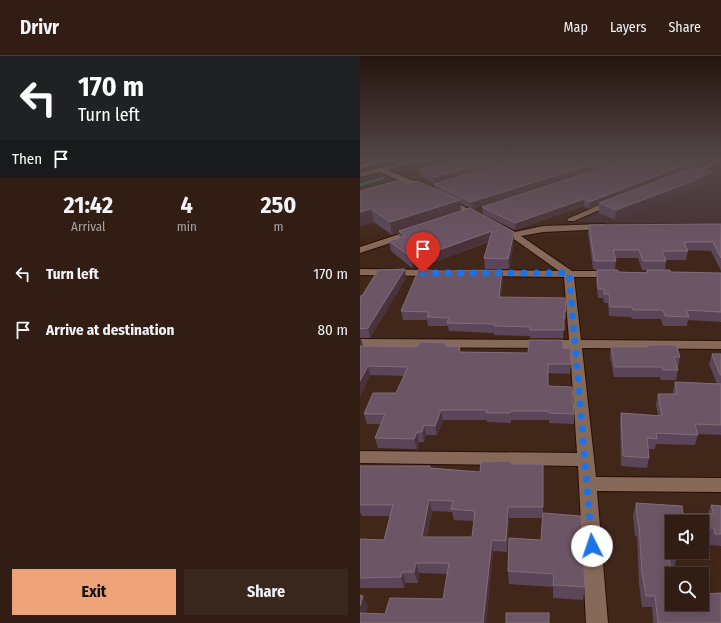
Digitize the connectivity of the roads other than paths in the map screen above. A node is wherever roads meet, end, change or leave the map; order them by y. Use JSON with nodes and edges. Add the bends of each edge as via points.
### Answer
{"nodes":[{"id":1,"x":418,"y":186,"type":"edge"},
{"id":2,"x":621,"y":200,"type":"edge"},
{"id":3,"x":476,"y":212,"type":"junction"},
{"id":4,"x":457,"y":218,"type":"edge"},
{"id":5,"x":571,"y":219,"type":"dead end"},
{"id":6,"x":616,"y":227,"type":"edge"},
{"id":7,"x":420,"y":230,"type":"edge"},
{"id":8,"x":514,"y":235,"type":"junction"},
{"id":9,"x":360,"y":250,"type":"edge"},
{"id":10,"x":360,"y":272,"type":"edge"},
{"id":11,"x":446,"y":273,"type":"edge"},
{"id":12,"x":478,"y":273,"type":"edge"},
{"id":13,"x":569,"y":273,"type":"junction"},
{"id":14,"x":622,"y":274,"type":"edge"},
{"id":15,"x":360,"y":343,"type":"edge"},
{"id":16,"x":575,"y":344,"type":"junction"},
{"id":17,"x":721,"y":345,"type":"edge"},
{"id":18,"x":360,"y":457,"type":"edge"},
{"id":19,"x":586,"y":460,"type":"junction"},
{"id":20,"x":588,"y":484,"type":"junction"},
{"id":21,"x":721,"y":485,"type":"edge"},
{"id":22,"x":597,"y":623,"type":"edge"}],
"edges":[{"from":1,"to":3,"type":"street"},
{"from":2,"to":5,"type":"street"},
{"from":3,"to":4,"type":"street"},
{"from":3,"to":8,"type":"street"},
{"from":6,"to":8,"type":"street","via":[[543,229]]},
{"from":7,"to":9,"type":"street"},
{"from":8,"to":13,"type":"street"},
{"from":10,"to":11,"type":"street"},
{"from":12,"to":13,"type":"street"},
{"from":13,"to":14,"type":"street"},
{"from":13,"to":16,"type":"street"},
{"from":15,"to":16,"type":"street"},
{"from":16,"to":17,"type":"street"},
{"from":16,"to":19,"type":"street"},
{"from":18,"to":19,"type":"street"},
{"from":19,"to":20,"type":"street"},
{"from":20,"to":21,"type":"street"},
{"from":20,"to":22,"type":"street"}]}
